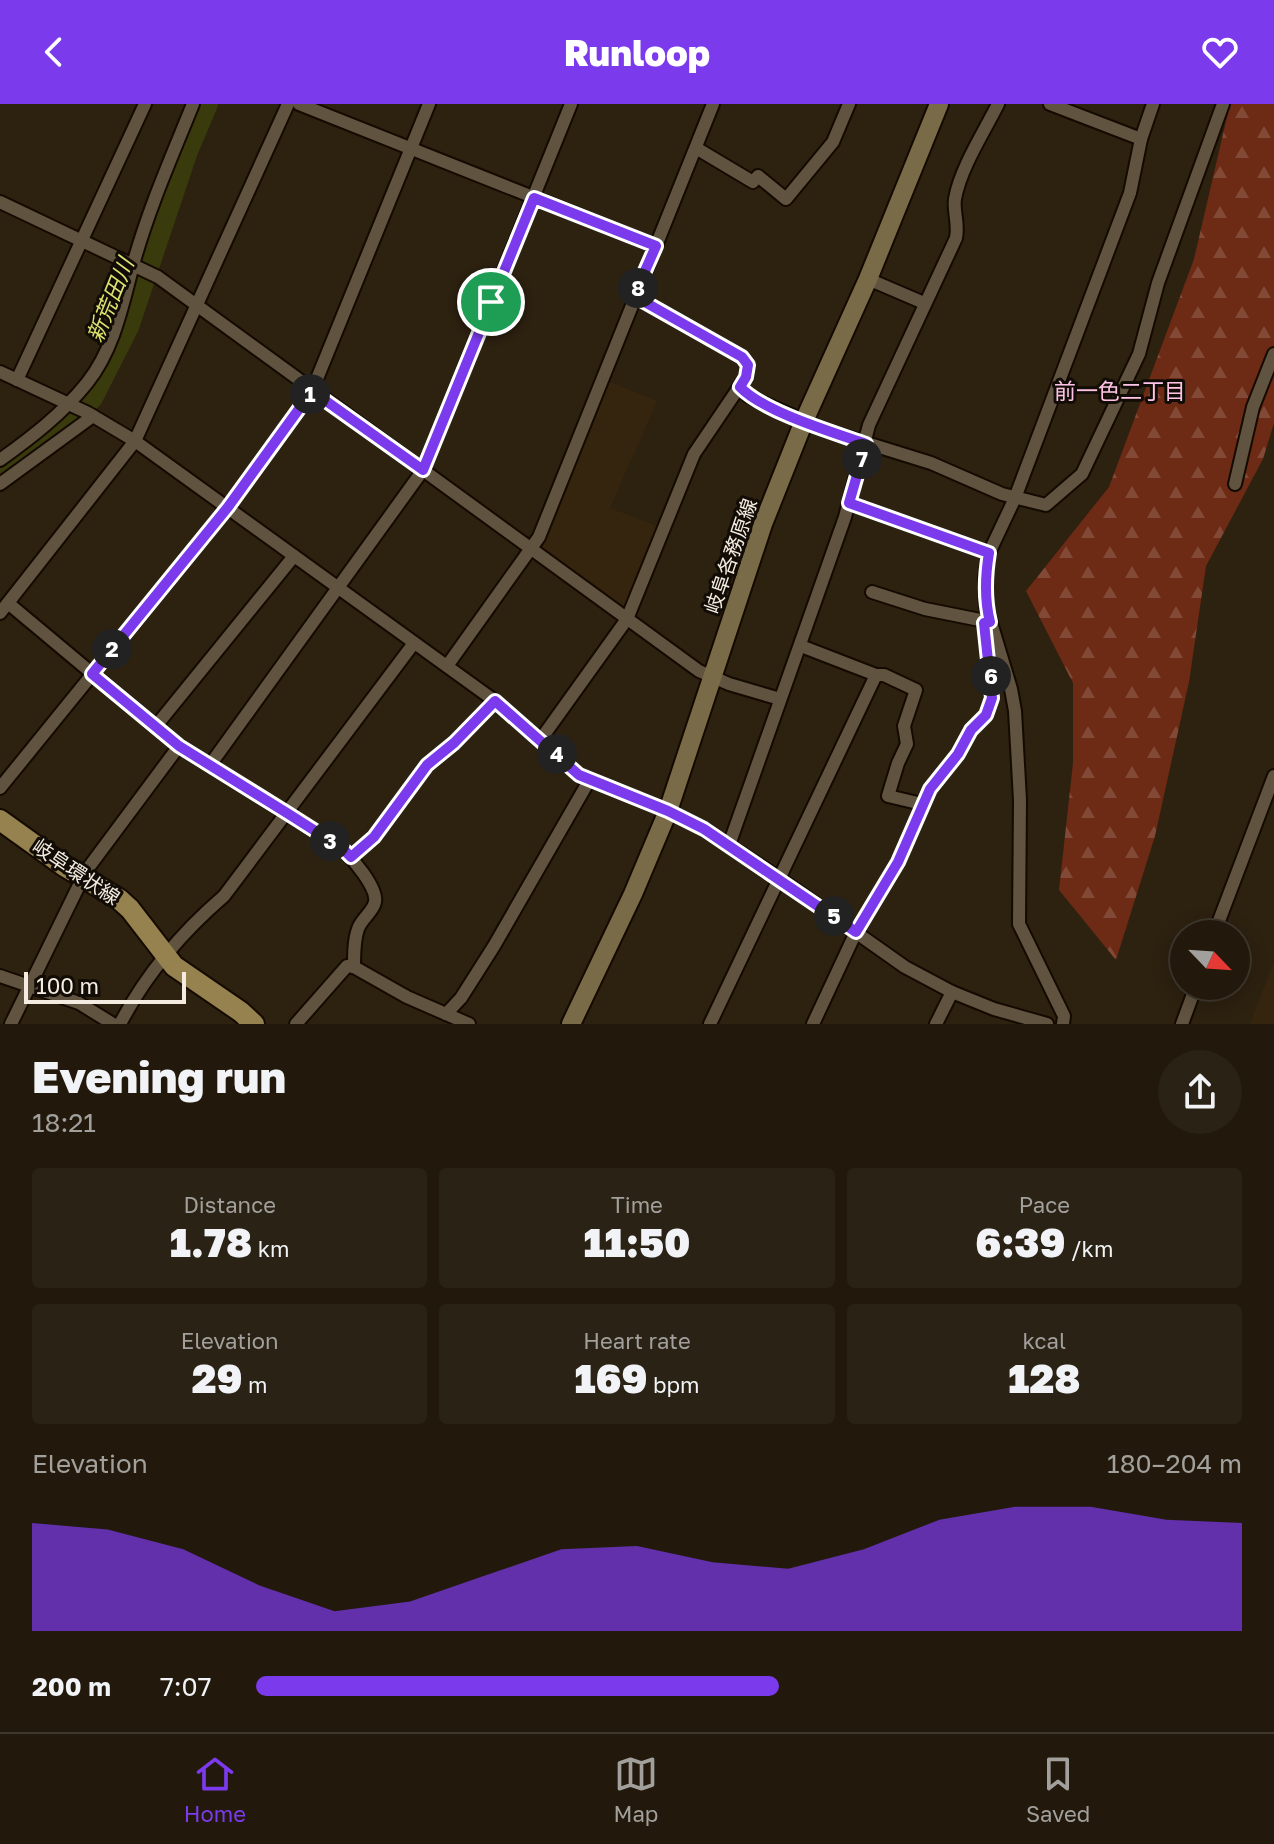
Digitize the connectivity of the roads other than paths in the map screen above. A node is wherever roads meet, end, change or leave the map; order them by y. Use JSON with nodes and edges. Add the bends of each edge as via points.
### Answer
{"nodes":[{"id":1,"x":145,"y":104,"type":"edge"},
{"id":2,"x":193,"y":104,"type":"edge"},
{"id":3,"x":288,"y":104,"type":"edge"},
{"id":4,"x":299,"y":104,"type":"edge"},
{"id":5,"x":429,"y":104,"type":"edge"},
{"id":6,"x":571,"y":104,"type":"edge"},
{"id":7,"x":713,"y":104,"type":"edge"},
{"id":8,"x":849,"y":104,"type":"edge"},
{"id":9,"x":939,"y":104,"type":"edge"},
{"id":10,"x":998,"y":104,"type":"edge"},
{"id":11,"x":1050,"y":104,"type":"edge"},
{"id":12,"x":1153,"y":104,"type":"edge"},
{"id":13,"x":1223,"y":104,"type":"edge"},
{"id":14,"x":1073,"y":108,"type":"edge"},
{"id":15,"x":1141,"y":139,"type":"junction"},
{"id":16,"x":411,"y":148,"type":"junction"},
{"id":17,"x":696,"y":148,"type":"junction"},
{"id":18,"x":534,"y":198,"type":"junction"},
{"id":19,"x":0,"y":202,"type":"edge"},
{"id":20,"x":82,"y":239,"type":"junction"},
{"id":21,"x":656,"y":246,"type":"junction"},
{"id":22,"x":135,"y":264,"type":"junction"},
{"id":23,"x":868,"y":279,"type":"junction"},
{"id":24,"x":634,"y":296,"type":"junction"},
{"id":25,"x":924,"y":303,"type":"junction"},
{"id":26,"x":197,"y":307,"type":"junction"},
{"id":27,"x":1274,"y":354,"type":"edge"},
{"id":28,"x":0,"y":372,"type":"edge"},
{"id":29,"x":17,"y":380,"type":"junction"},
{"id":30,"x":740,"y":387,"type":"junction"},
{"id":31,"x":312,"y":391,"type":"junction"},
{"id":32,"x":69,"y":404,"type":"junction"},
{"id":33,"x":91,"y":414,"type":"junction"},
{"id":34,"x":804,"y":421,"type":"junction"},
{"id":35,"x":135,"y":441,"type":"junction"},
{"id":36,"x":866,"y":444,"type":"junction"},
{"id":37,"x":0,"y":460,"type":"edge"},
{"id":38,"x":423,"y":470,"type":"junction"},
{"id":39,"x":0,"y":484,"type":"edge"},
{"id":40,"x":1235,"y":484,"type":"dead end"},
{"id":41,"x":1015,"y":498,"type":"junction"},
{"id":42,"x":849,"y":503,"type":"junction"},
{"id":43,"x":228,"y":507,"type":"junction"},
{"id":44,"x":531,"y":550,"type":"junction"},
{"id":45,"x":989,"y":553,"type":"junction"},
{"id":46,"x":294,"y":556,"type":"junction"},
{"id":47,"x":338,"y":589,"type":"junction"},
{"id":48,"x":872,"y":592,"type":"dead end"},
{"id":49,"x":4,"y":608,"type":"edge"},
{"id":50,"x":627,"y":619,"type":"junction"},
{"id":51,"x":987,"y":622,"type":"junction"},
{"id":52,"x":414,"y":643,"type":"junction"},
{"id":53,"x":801,"y":646,"type":"junction"},
{"id":54,"x":447,"y":666,"type":"junction"},
{"id":55,"x":92,"y":674,"type":"junction"},
{"id":56,"x":876,"y":675,"type":"junction"},
{"id":57,"x":713,"y":677,"type":"junction"},
{"id":58,"x":780,"y":699,"type":"junction"},
{"id":59,"x":495,"y":701,"type":"junction"},
{"id":60,"x":156,"y":726,"type":"junction"},
{"id":61,"x":541,"y":739,"type":"junction"},
{"id":62,"x":179,"y":746,"type":"junction"},
{"id":63,"x":210,"y":765,"type":"junction"},
{"id":64,"x":1274,"y":776,"type":"edge"},
{"id":65,"x":590,"y":779,"type":"junction"},
{"id":66,"x":0,"y":788,"type":"edge"},
{"id":67,"x":922,"y":804,"type":"junction"},
{"id":68,"x":668,"y":811,"type":"junction"},
{"id":69,"x":287,"y":813,"type":"junction"},
{"id":70,"x":0,"y":820,"type":"edge"},
{"id":71,"x":729,"y":845,"type":"junction"},
{"id":72,"x":351,"y":857,"type":"junction"},
{"id":73,"x":83,"y":878,"type":"junction"},
{"id":74,"x":779,"y":878,"type":"junction"},
{"id":75,"x":1219,"y":920,"type":"edge"},
{"id":76,"x":856,"y":932,"type":"junction"},
{"id":77,"x":164,"y":955,"type":"junction"},
{"id":78,"x":354,"y":967,"type":"junction"},
{"id":79,"x":0,"y":976,"type":"edge"},
{"id":80,"x":29,"y":986,"type":"junction"},
{"id":81,"x":952,"y":992,"type":"junction"},
{"id":82,"x":1191,"y":1000,"type":"edge"},
{"id":83,"x":446,"y":1014,"type":"junction"},
{"id":84,"x":11,"y":1024,"type":"edge"},
{"id":85,"x":113,"y":1024,"type":"edge"},
{"id":86,"x":120,"y":1024,"type":"edge"},
{"id":87,"x":254,"y":1024,"type":"edge"},
{"id":88,"x":296,"y":1024,"type":"edge"},
{"id":89,"x":469,"y":1024,"type":"edge"},
{"id":90,"x":571,"y":1024,"type":"edge"},
{"id":91,"x":710,"y":1024,"type":"edge"},
{"id":92,"x":813,"y":1024,"type":"edge"},
{"id":93,"x":936,"y":1024,"type":"edge"},
{"id":94,"x":1047,"y":1024,"type":"edge"},
{"id":95,"x":1063,"y":1024,"type":"edge"},
{"id":96,"x":1182,"y":1024,"type":"edge"}],
"edges":[{"from":1,"to":20,"type":"street"},
{"from":2,"to":22,"type":"street"},
{"from":3,"to":26,"type":"street"},
{"from":4,"to":16,"type":"street"},
{"from":5,"to":16,"type":"street"},
{"from":6,"to":18,"type":"street"},
{"from":7,"to":17,"type":"street"},
{"from":8,"to":17,"type":"street","via":[[833,142],[786,199],[758,176],[753,182]]},
{"from":9,"to":23,"type":"main road","name":"岐阜各務原線"},
{"from":10,"to":25,"type":"street","via":[[961,180],[954,202],[956,238]]},
{"from":11,"to":14,"type":"street"},
{"from":12,"to":15,"type":"street"},
{"from":13,"to":41,"type":"street","via":[[1158,283],[1139,354],[1082,474],[1046,505]]},
{"from":14,"to":15,"type":"street"},
{"from":15,"to":41,"type":"street","via":[[1130,193]]},
{"from":16,"to":18,"type":"street"},
{"from":16,"to":31,"type":"street"},
{"from":17,"to":21,"type":"street"},
{"from":18,"to":21,"type":"street"},
{"from":18,"to":38,"type":"street"},
{"from":19,"to":20,"type":"street"},
{"from":20,"to":22,"type":"street"},
{"from":20,"to":29,"type":"street"},
{"from":21,"to":24,"type":"street"},
{"from":22,"to":26,"type":"street"},
{"from":22,"to":32,"type":"street","via":[[104,356]]},
{"from":23,"to":25,"type":"street"},
{"from":23,"to":34,"type":"main road","name":"岐阜各務原線"},
{"from":24,"to":30,"type":"street","via":[[742,357],[748,365]]},
{"from":24,"to":44,"type":"street"},
{"from":25,"to":36,"type":"street","via":[[869,425]]},
{"from":26,"to":31,"type":"street"},
{"from":26,"to":35,"type":"street"},
{"from":27,"to":40,"type":"street","via":[[1253,407]]},
{"from":28,"to":29,"type":"street"},
{"from":29,"to":32,"type":"street"},
{"from":30,"to":34,"type":"street","via":[[748,396]]},
{"from":30,"to":50,"type":"street","via":[[694,454]]},
{"from":31,"to":38,"type":"street"},
{"from":31,"to":43,"type":"street"},
{"from":32,"to":33,"type":"street"},
{"from":32,"to":37,"type":"street","via":[[46,428]]},
{"from":33,"to":35,"type":"street"},
{"from":33,"to":39,"type":"street"},
{"from":34,"to":36,"type":"street"},
{"from":34,"to":57,"type":"main road","name":"岐阜各務原線","via":[[763,524]]},
{"from":35,"to":43,"type":"street"},
{"from":35,"to":49,"type":"street"},
{"from":36,"to":41,"type":"street","via":[[887,447]]},
{"from":36,"to":42,"type":"street"},
{"from":38,"to":44,"type":"street"},
{"from":38,"to":47,"type":"street"},
{"from":41,"to":45,"type":"street"},
{"from":42,"to":45,"type":"street"},
{"from":42,"to":53,"type":"street"},
{"from":43,"to":46,"type":"street"},
{"from":43,"to":55,"type":"street"},
{"from":44,"to":50,"type":"street"},
{"from":44,"to":54,"type":"street"},
{"from":45,"to":51,"type":"street"},
{"from":46,"to":47,"type":"street"},
{"from":46,"to":60,"type":"street"},
{"from":47,"to":52,"type":"street"},
{"from":47,"to":63,"type":"street"},
{"from":48,"to":51,"type":"street"},
{"from":49,"to":55,"type":"street"},
{"from":50,"to":57,"type":"street"},
{"from":50,"to":61,"type":"street"},
{"from":51,"to":67,"type":"street","via":[[992,698],[986,715]]},
{"from":51,"to":95,"type":"street","via":[[1015,711],[1021,813],[1019,924],[1064,1016]]},
{"from":52,"to":54,"type":"street"},
{"from":52,"to":69,"type":"street"},
{"from":53,"to":56,"type":"street"},
{"from":53,"to":58,"type":"street"},
{"from":54,"to":59,"type":"street"},
{"from":55,"to":60,"type":"street"},
{"from":55,"to":66,"type":"street"},
{"from":56,"to":67,"type":"street","via":[[916,690],[904,726],[907,744],[888,796]]},
{"from":56,"to":74,"type":"street"},
{"from":57,"to":58,"type":"street"},
{"from":57,"to":68,"type":"main road","name":"岐阜各務原線"},
{"from":58,"to":71,"type":"street"},
{"from":59,"to":61,"type":"street"},
{"from":59,"to":72,"type":"street","via":[[427,765],[374,837]]},
{"from":60,"to":62,"type":"street"},
{"from":61,"to":65,"type":"street"},
{"from":62,"to":63,"type":"street"},
{"from":62,"to":73,"type":"street"},
{"from":63,"to":69,"type":"street"},
{"from":64,"to":75,"type":"street"},
{"from":65,"to":68,"type":"street"},
{"from":65,"to":83,"type":"street","via":[[494,946]]},
{"from":67,"to":76,"type":"street","via":[[898,862]]},
{"from":68,"to":71,"type":"street"},
{"from":68,"to":90,"type":"main road","name":"岐阜各務原線"},
{"from":69,"to":72,"type":"street"},
{"from":69,"to":77,"type":"street","via":[[224,896]]},
{"from":70,"to":73,"type":"main road","name":"岐阜環状線"},
{"from":71,"to":74,"type":"street"},
{"from":72,"to":78,"type":"street","via":[[375,894],[375,904],[355,937]]},
{"from":73,"to":77,"type":"main road","name":"岐阜環状線","via":[[130,909]]},
{"from":73,"to":80,"type":"street"},
{"from":74,"to":76,"type":"street"},
{"from":74,"to":91,"type":"street"},
{"from":76,"to":81,"type":"street"},
{"from":76,"to":92,"type":"street"},
{"from":77,"to":86,"type":"street"},
{"from":77,"to":87,"type":"main road","name":"岐阜環状線"},
{"from":78,"to":83,"type":"street"},
{"from":78,"to":88,"type":"street","via":[[347,966]]},
{"from":79,"to":80,"type":"street"},
{"from":80,"to":84,"type":"street"},
{"from":80,"to":85,"type":"street","via":[[79,1003]]},
{"from":81,"to":93,"type":"street"},
{"from":81,"to":94,"type":"street"},
{"from":82,"to":96,"type":"street"},
{"from":83,"to":89,"type":"street"}]}
